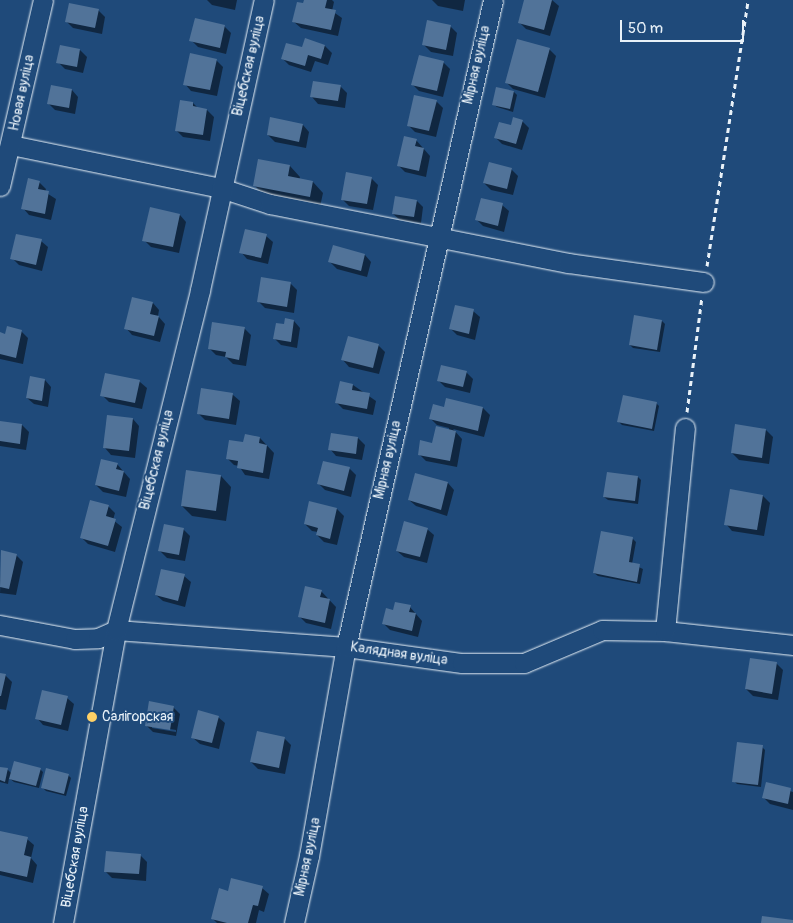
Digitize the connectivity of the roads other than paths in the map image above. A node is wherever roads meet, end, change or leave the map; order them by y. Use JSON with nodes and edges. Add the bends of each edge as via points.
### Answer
{"nodes":[{"id":1,"x":43,"y":0,"type":"edge"},
{"id":2,"x":264,"y":0,"type":"edge"},
{"id":3,"x":493,"y":0,"type":"edge"},
{"id":4,"x":11,"y":145,"type":"junction"},
{"id":5,"x":0,"y":186,"type":"edge"},
{"id":6,"x":221,"y":188,"type":"junction"},
{"id":7,"x":438,"y":236,"type":"junction"},
{"id":8,"x":704,"y":282,"type":"road end"},
{"id":9,"x":685,"y":428,"type":"road end"},
{"id":10,"x":0,"y":625,"type":"edge"},
{"id":11,"x":116,"y":630,"type":"junction"},
{"id":12,"x":665,"y":631,"type":"junction"},
{"id":13,"x":793,"y":645,"type":"edge"},
{"id":14,"x":346,"y":647,"type":"junction"},
{"id":15,"x":63,"y":923,"type":"edge"},
{"id":16,"x":294,"y":923,"type":"edge"}],
"edges":[{"from":1,"to":4,"type":"street","name":"Новая вуліца"},
{"from":2,"to":6,"type":"street","name":"Віцебская вуліца"},
{"from":3,"to":7,"type":"street","name":"Мірная вуліца"},
{"from":4,"to":5,"type":"street","name":"Новая вуліца"},
{"from":4,"to":6,"type":"street"},
{"from":6,"to":7,"type":"street","via":[[270,204]]},
{"from":6,"to":11,"type":"street","name":"Віцебская вуліца","via":[[200,290]]},
{"from":7,"to":8,"type":"street","via":[[568,263]]},
{"from":7,"to":14,"type":"street","name":"Мірная вуліца"},
{"from":9,"to":12,"type":"street"},
{"from":10,"to":11,"type":"street","name":"Калядная вуліца","via":[[75,639],[98,638]]},
{"from":11,"to":14,"type":"street","name":"Калядная вуліца"},
{"from":11,"to":15,"type":"street","name":"Віцебская вуліца"},
{"from":12,"to":13,"type":"street","name":"Калядная вуліца"},
{"from":12,"to":14,"type":"street","name":"Калядная вуліца","via":[[602,630],[524,663],[462,662]]},
{"from":14,"to":16,"type":"street","name":"Мірная вуліца"}]}
